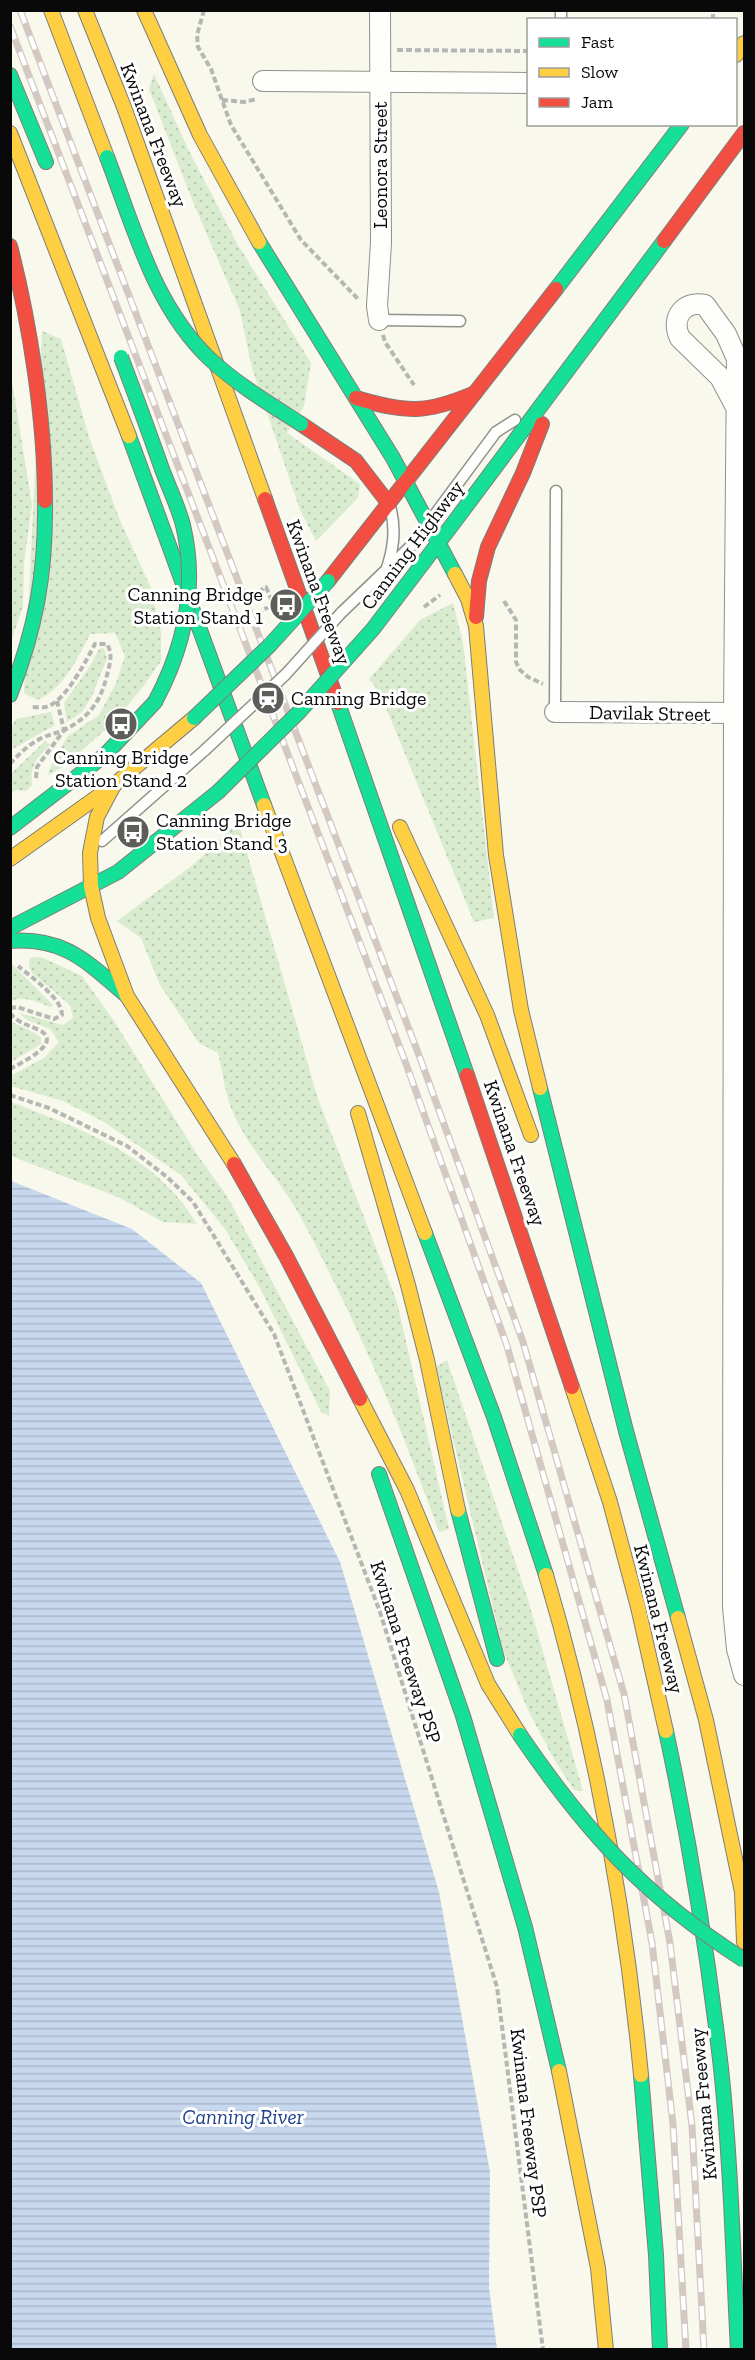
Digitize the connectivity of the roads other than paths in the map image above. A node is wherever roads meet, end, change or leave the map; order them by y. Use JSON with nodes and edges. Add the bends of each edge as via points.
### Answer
{"nodes":[{"id":1,"x":51,"y":10,"type":"edge"},
{"id":2,"x":85,"y":10,"type":"edge"},
{"id":3,"x":144,"y":10,"type":"edge"},
{"id":4,"x":380,"y":10,"type":"edge"},
{"id":5,"x":10,"y":75,"type":"edge"},
{"id":6,"x":263,"y":81,"type":"dead end"},
{"id":7,"x":380,"y":82,"type":"junction"},
{"id":8,"x":527,"y":83,"type":"edge"},
{"id":9,"x":680,"y":126,"type":"edge"},
{"id":10,"x":10,"y":133,"type":"edge"},
{"id":11,"x":744,"y":133,"type":"edge"},
{"id":12,"x":53,"y":180,"type":"dead end"},
{"id":13,"x":10,"y":246,"type":"edge"},
{"id":14,"x":379,"y":320,"type":"joint"},
{"id":15,"x":460,"y":321,"type":"dead end"},
{"id":16,"x":726,"y":334,"type":"junction"},
{"id":17,"x":690,"y":348,"type":"junction"},
{"id":18,"x":119,"y":351,"type":"dead end"},
{"id":19,"x":558,"y":383,"type":"junction"},
{"id":20,"x":476,"y":393,"type":"junction"},
{"id":21,"x":356,"y":398,"type":"junction"},
{"id":22,"x":543,"y":403,"type":"junction"},
{"id":23,"x":736,"y":407,"type":"junction"},
{"id":24,"x":407,"y":482,"type":"junction"},
{"id":25,"x":555,"y":491,"type":"dead end"},
{"id":26,"x":389,"y":504,"type":"junction"},
{"id":27,"x":429,"y":524,"type":"junction"},
{"id":28,"x":439,"y":543,"type":"junction"},
{"id":29,"x":384,"y":574,"type":"junction"},
{"id":30,"x":476,"y":626,"type":"junction"},
{"id":31,"x":325,"y":664,"type":"junction"},
{"id":32,"x":10,"y":695,"type":"edge"},
{"id":33,"x":555,"y":711,"type":"joint"},
{"id":34,"x":739,"y":713,"type":"edge"},
{"id":35,"x":114,"y":785,"type":"junction"},
{"id":36,"x":384,"y":792,"type":"dead end"},
{"id":37,"x":394,"y":813,"type":"dead end"},
{"id":38,"x":10,"y":828,"type":"edge"},
{"id":39,"x":279,"y":848,"type":"junction"},
{"id":40,"x":90,"y":853,"type":"junction"},
{"id":41,"x":10,"y":859,"type":"edge"},
{"id":42,"x":77,"y":871,"type":"dead end"},
{"id":43,"x":91,"y":886,"type":"junction"},
{"id":44,"x":63,"y":890,"type":"dead end"},
{"id":45,"x":49,"y":909,"type":"junction"},
{"id":46,"x":10,"y":928,"type":"edge"},
{"id":47,"x":10,"y":941,"type":"edge"},
{"id":48,"x":127,"y":996,"type":"junction"},
{"id":49,"x":330,"y":1020,"type":"dead end"},
{"id":50,"x":354,"y":1101,"type":"dead end"},
{"id":51,"x":536,"y":1151,"type":"dead end"},
{"id":52,"x":561,"y":1229,"type":"dead end"},
{"id":53,"x":738,"y":1343,"type":"edge"},
{"id":54,"x":347,"y":1373,"type":"junction"},
{"id":55,"x":626,"y":1431,"type":"junction"},
{"id":56,"x":744,"y":1675,"type":"edge"},
{"id":57,"x":706,"y":1720,"type":"junction"},
{"id":58,"x":520,"y":1735,"type":"junction"},
{"id":59,"x":728,"y":1759,"type":"dead end"},
{"id":60,"x":744,"y":1942,"type":"edge"},
{"id":61,"x":744,"y":1960,"type":"edge"},
{"id":62,"x":744,"y":2263,"type":"edge"},
{"id":63,"x":606,"y":2349,"type":"edge"},
{"id":64,"x":660,"y":2349,"type":"edge"},
{"id":65,"x":738,"y":2349,"type":"edge"}],
"edges":[{"from":1,"to":26,"type":"highway","bridge":true,"via":[[153,277],[172,313],[209,358],[232,378],[356,461]]},
{"from":2,"to":31,"type":"highway","name":"Kwinana Freeway","via":[[128,117]]},
{"from":3,"to":21,"type":"highway","via":[[200,135],[279,276]]},
{"from":4,"to":7,"type":"street","name":"Leonora Street"},
{"from":5,"to":12,"type":"highway"},
{"from":6,"to":7,"type":"street"},
{"from":7,"to":8,"type":"street"},
{"from":7,"to":14,"type":"street","name":"Leonora Street"},
{"from":9,"to":20,"type":"highway"},
{"from":10,"to":39,"type":"highway","via":[[151,492]]},
{"from":11,"to":19,"type":"highway","name":"Canning Highway"},
{"from":13,"to":32,"type":"highway","via":[[36,393],[47,532],[40,599]]},
{"from":14,"to":15,"type":"lane"},
{"from":16,"to":17,"type":"street","via":[[725,343],[718,350],[702,352]]},
{"from":16,"to":17,"type":"street","via":[[705,305],[697,303],[684,309],[675,321],[680,338]]},
{"from":16,"to":23,"type":"street","via":[[737,359]]},
{"from":17,"to":23,"type":"street","via":[[720,377]]},
{"from":18,"to":38,"type":"highway","bridge":true,"via":[[183,525],[190,569],[189,615],[172,670],[155,702],[76,780]]},
{"from":19,"to":22,"type":"highway","name":"Canning Highway"},
{"from":19,"to":30,"type":"highway","via":[[488,547],[479,581]]},
{"from":20,"to":21,"type":"highway","via":[[446,407],[422,411],[391,409]]},
{"from":20,"to":24,"type":"highway"},
{"from":21,"to":24,"type":"highway"},
{"from":22,"to":27,"type":"lane","via":[[496,432]]},
{"from":22,"to":28,"type":"highway","name":"Canning Highway"},
{"from":23,"to":34,"type":"street"},
{"from":24,"to":26,"type":"highway"},
{"from":24,"to":27,"type":"highway"},
{"from":25,"to":33,"type":"lane"},
{"from":26,"to":29,"type":"lane","via":[[394,523],[393,547]]},
{"from":26,"to":35,"type":"highway","bridge":true,"via":[[328,581],[270,645],[194,718]]},
{"from":27,"to":28,"type":"highway"},
{"from":27,"to":29,"type":"lane"},
{"from":28,"to":30,"type":"highway","via":[[468,599]]},
{"from":28,"to":43,"type":"highway","name":"Canning Highway","bridge":true,"via":[[356,648],[300,711],[218,792],[118,872]]},
{"from":29,"to":40,"type":"lane","bridge":true,"via":[[341,613],[286,674]]},
{"from":30,"to":55,"type":"highway","via":[[496,855],[518,991]]},
{"from":31,"to":36,"type":"highway"},
{"from":31,"to":65,"type":"highway","name":"Kwinana Freeway","via":[[548,1310],[610,1502],[638,1607],[684,1815],[709,1972],[729,2166]]},
{"from":33,"to":34,"type":"street","name":"Davilak Street"},
{"from":34,"to":53,"type":"street"},
{"from":35,"to":40,"type":"highway","via":[[97,817]]},
{"from":35,"to":41,"type":"highway"},
{"from":37,"to":51,"type":"highway","via":[[487,1015]]},
{"from":39,"to":49,"type":"highway"},
{"from":39,"to":64,"type":"highway","via":[[494,1417],[552,1595],[599,1795],[627,1966],[650,2166]]},
{"from":40,"to":42,"type":"lane"},
{"from":40,"to":43,"type":"highway"},
{"from":43,"to":45,"type":"highway","name":"Canning Highway"},
{"from":43,"to":48,"type":"highway","via":[[98,918]]},
{"from":44,"to":45,"type":"lane"},
{"from":45,"to":46,"type":"highway","name":"Canning Highway"},
{"from":47,"to":48,"type":"highway","via":[[54,944]]},
{"from":48,"to":54,"type":"highway","via":[[238,1171]]},
{"from":50,"to":58,"type":"highway","via":[[408,1285],[455,1500]]},
{"from":52,"to":55,"type":"highway"},
{"from":53,"to":56,"type":"street","via":[[733,1607]]},
{"from":54,"to":58,"type":"highway","via":[[407,1490],[488,1684]]},
{"from":54,"to":63,"type":"highway","via":[[463,1716],[525,1928],[567,2103],[598,2268]]},
{"from":55,"to":57,"type":"highway"},
{"from":57,"to":59,"type":"highway"},
{"from":57,"to":60,"type":"highway","via":[[742,1892]]},
{"from":58,"to":61,"type":"highway","bridge":true,"via":[[566,1802],[614,1859],[668,1907]]},
{"from":62,"to":65,"type":"highway"}]}
